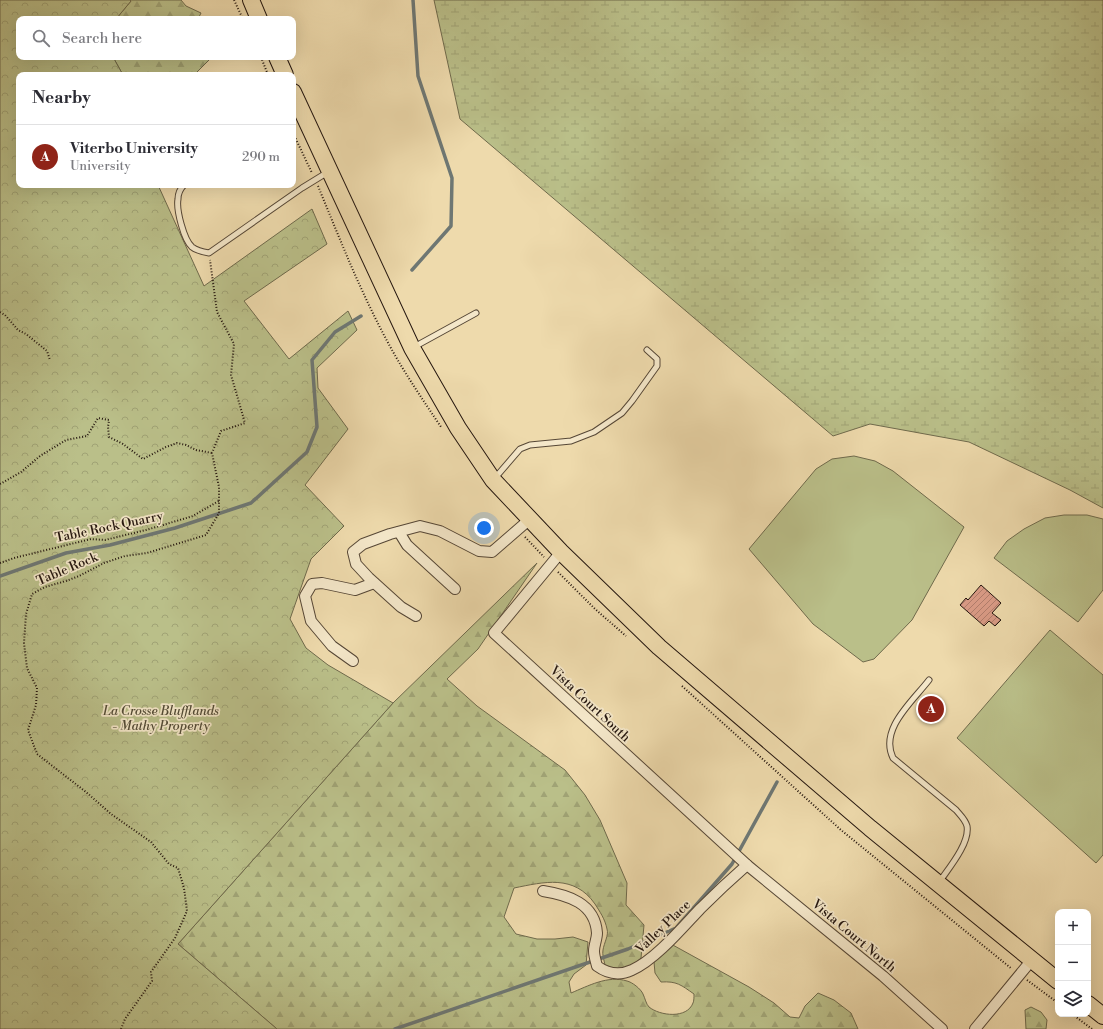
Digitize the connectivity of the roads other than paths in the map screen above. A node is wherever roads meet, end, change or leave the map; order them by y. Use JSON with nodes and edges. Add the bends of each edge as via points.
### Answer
{"nodes":[{"id":1,"x":251,"y":0,"type":"edge"},
{"id":2,"x":258,"y":16,"type":"edge"},
{"id":3,"x":278,"y":60,"type":"edge"},
{"id":4,"x":284,"y":72,"type":"edge"},
{"id":5,"x":296,"y":101,"type":"edge"},
{"id":6,"x":329,"y":171,"type":"junction"},
{"id":7,"x":181,"y":188,"type":"edge"},
{"id":8,"x":476,"y":313,"type":"dead end"},
{"id":9,"x":412,"y":348,"type":"junction"},
{"id":10,"x":647,"y":350,"type":"dead end"},
{"id":11,"x":493,"y":480,"type":"junction"},
{"id":12,"x":530,"y":519,"type":"junction"},
{"id":13,"x":399,"y":532,"type":"junction"},
{"id":14,"x":561,"y":552,"type":"junction"},
{"id":15,"x":374,"y":583,"type":"junction"},
{"id":16,"x":456,"y":589,"type":"dead end"},
{"id":17,"x":416,"y":616,"type":"dead end"},
{"id":18,"x":353,"y":661,"type":"dead end"},
{"id":19,"x":930,"y":680,"type":"dead end"},
{"id":20,"x":747,"y":865,"type":"junction"},
{"id":21,"x":938,"y":884,"type":"junction"},
{"id":22,"x":543,"y":891,"type":"dead end"},
{"id":23,"x":1032,"y":960,"type":"junction"},
{"id":24,"x":1055,"y":979,"type":"edge"},
{"id":25,"x":1091,"y":1006,"type":"edge"},
{"id":26,"x":1103,"y":1016,"type":"edge"},
{"id":27,"x":942,"y":1029,"type":"edge"},
{"id":28,"x":975,"y":1029,"type":"edge"}],
"edges":[{"from":1,"to":2,"type":"main road"},
{"from":3,"to":4,"type":"main road"},
{"from":5,"to":6,"type":"main road"},
{"from":6,"to":7,"type":"lane","via":[[209,253],[199,252],[190,246],[179,216],[178,200]]},
{"from":6,"to":9,"type":"main road"},
{"from":8,"to":9,"type":"lane"},
{"from":9,"to":11,"type":"main road","via":[[458,428]]},
{"from":10,"to":11,"type":"lane","via":[[658,360],[657,366],[622,413],[594,432],[571,441],[530,445],[520,449]]},
{"from":11,"to":12,"type":"main road"},
{"from":12,"to":13,"type":"street","via":[[492,552],[479,551],[440,531],[420,526]]},
{"from":12,"to":14,"type":"main road"},
{"from":13,"to":15,"type":"street","via":[[363,544],[353,552],[356,564]]},
{"from":13,"to":16,"type":"street","via":[[407,545]]},
{"from":14,"to":20,"type":"street","name":"Vista Court South","via":[[494,633]]},
{"from":14,"to":21,"type":"main road","via":[[659,647]]},
{"from":15,"to":17,"type":"street","via":[[401,608]]},
{"from":15,"to":18,"type":"street","via":[[355,590],[322,583],[312,584],[305,596],[311,621],[332,646]]},
{"from":19,"to":21,"type":"lane","via":[[897,720],[890,743],[894,758],[956,810],[967,825],[961,849]]},
{"from":20,"to":22,"type":"street","name":"Valley Place","via":[[643,964],[622,973],[612,974],[597,966],[594,951],[597,934],[588,910],[575,900]]},
{"from":20,"to":27,"type":"street","name":"Vista Court North","via":[[883,976]]},
{"from":21,"to":23,"type":"main road"},
{"from":23,"to":24,"type":"main road"},
{"from":23,"to":28,"type":"street"},
{"from":25,"to":26,"type":"main road"}]}
